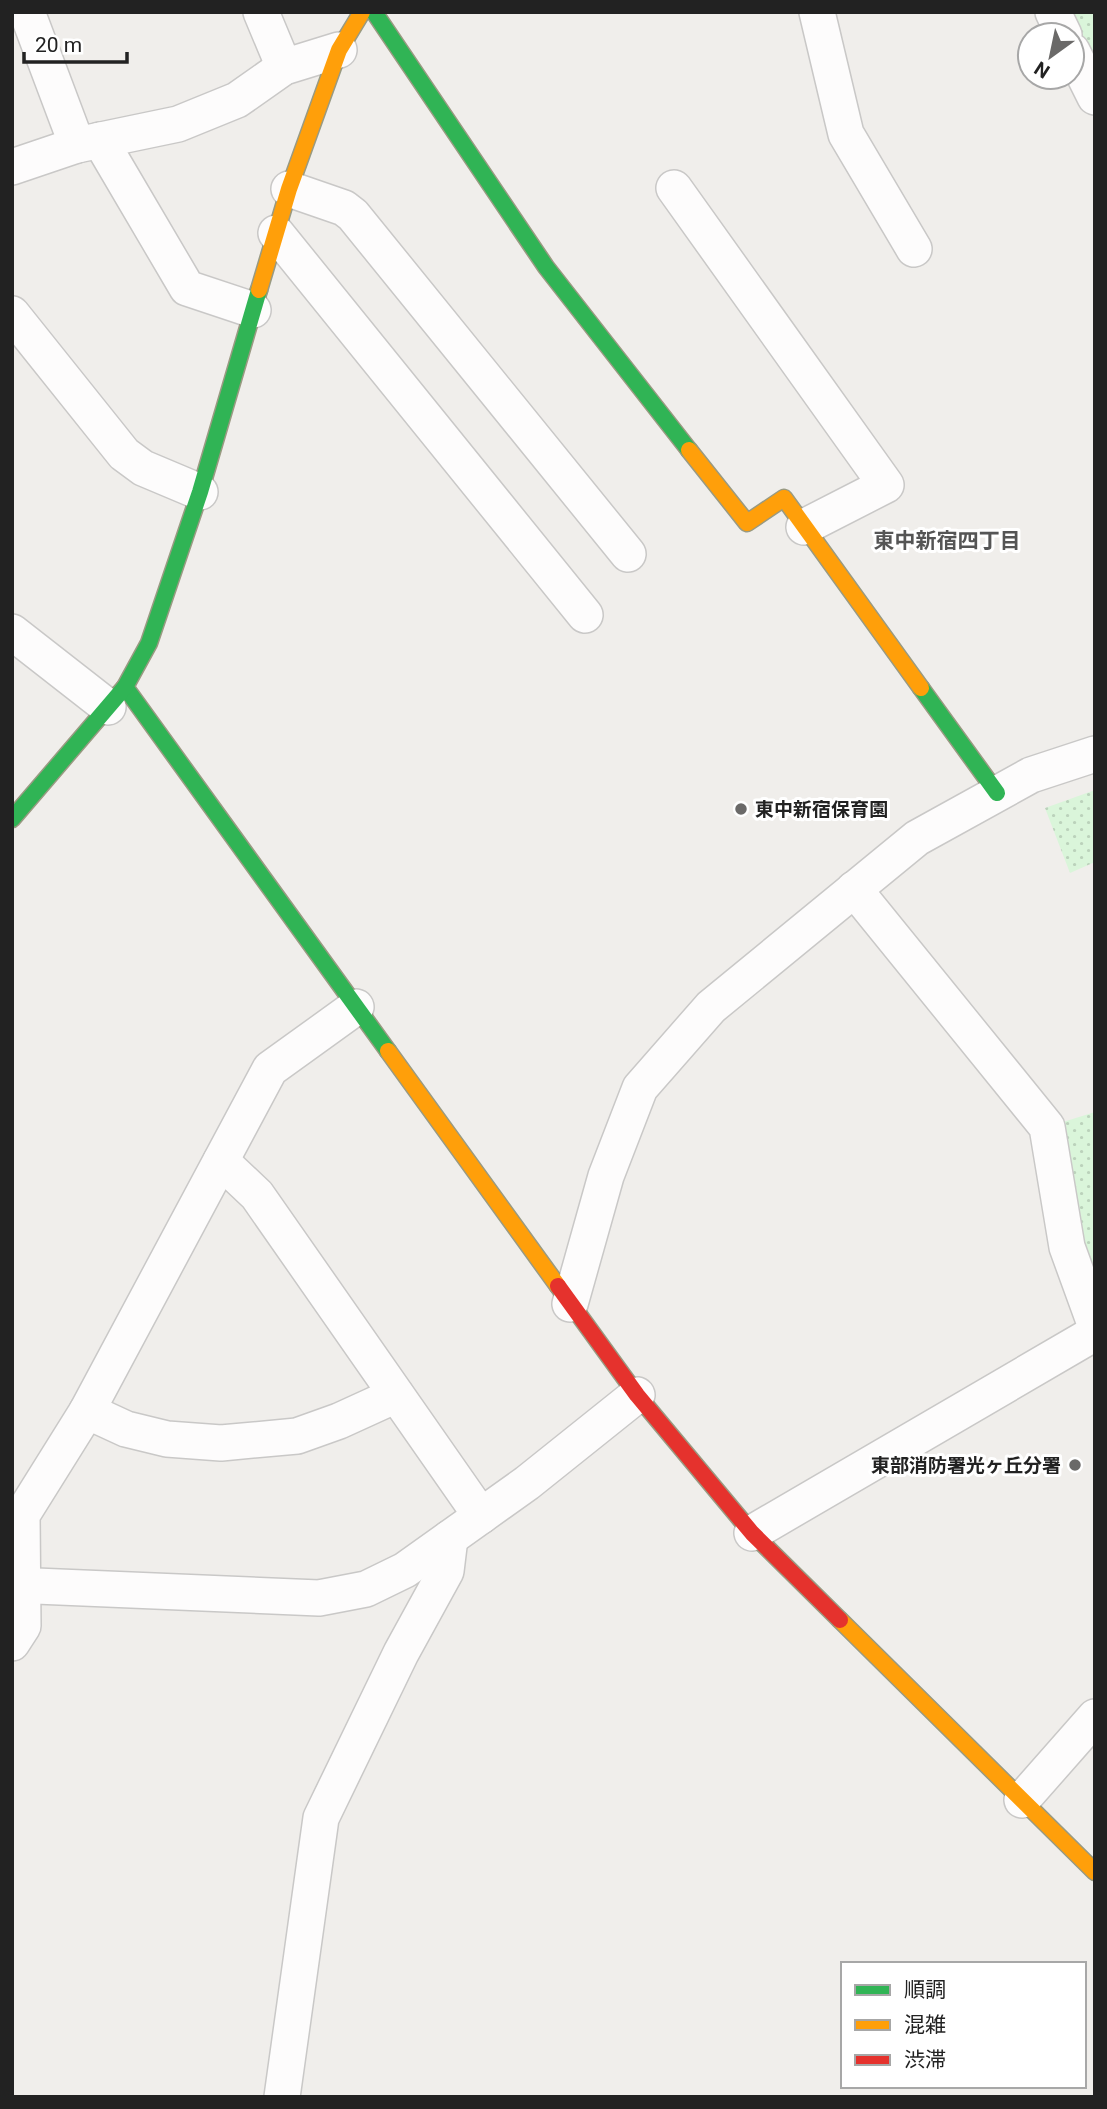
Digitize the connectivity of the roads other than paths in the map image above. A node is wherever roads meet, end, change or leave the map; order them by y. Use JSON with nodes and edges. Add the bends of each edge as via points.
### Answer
{"nodes":[{"id":1,"x":27,"y":12,"type":"edge"},
{"id":2,"x":261,"y":12,"type":"edge"},
{"id":3,"x":362,"y":12,"type":"edge"},
{"id":4,"x":374,"y":12,"type":"edge"},
{"id":5,"x":817,"y":12,"type":"edge"},
{"id":6,"x":339,"y":50,"type":"junction"},
{"id":7,"x":284,"y":66,"type":"junction"},
{"id":8,"x":1086,"y":79,"type":"edge"},
{"id":9,"x":1095,"y":97,"type":"edge"},
{"id":10,"x":89,"y":143,"type":"junction"},
{"id":11,"x":12,"y":167,"type":"edge"},
{"id":12,"x":674,"y":188,"type":"dead end"},
{"id":13,"x":289,"y":189,"type":"junction"},
{"id":14,"x":276,"y":233,"type":"junction"},
{"id":15,"x":914,"y":248,"type":"dead end"},
{"id":16,"x":253,"y":310,"type":"junction"},
{"id":17,"x":12,"y":314,"type":"edge"},
{"id":18,"x":200,"y":492,"type":"junction"},
{"id":19,"x":804,"y":527,"type":"junction"},
{"id":20,"x":628,"y":554,"type":"dead end"},
{"id":21,"x":585,"y":615,"type":"dead end"},
{"id":22,"x":12,"y":632,"type":"edge"},
{"id":23,"x":116,"y":697,"type":"junction"},
{"id":24,"x":1095,"y":754,"type":"edge"},
{"id":25,"x":997,"y":793,"type":"junction"},
{"id":26,"x":12,"y":820,"type":"edge"},
{"id":27,"x":854,"y":890,"type":"junction"},
{"id":28,"x":355,"y":1007,"type":"junction"},
{"id":29,"x":221,"y":1161,"type":"junction"},
{"id":30,"x":570,"y":1304,"type":"junction"},
{"id":31,"x":1095,"y":1324,"type":"edge"},
{"id":32,"x":1095,"y":1333,"type":"edge"},
{"id":33,"x":396,"y":1395,"type":"junction"},
{"id":34,"x":637,"y":1395,"type":"junction"},
{"id":35,"x":87,"y":1411,"type":"junction"},
{"id":36,"x":481,"y":1516,"type":"junction"},
{"id":37,"x":752,"y":1533,"type":"junction"},
{"id":38,"x":450,"y":1538,"type":"junction"},
{"id":39,"x":17,"y":1585,"type":"edge"},
{"id":40,"x":12,"y":1643,"type":"edge"},
{"id":41,"x":1095,"y":1717,"type":"edge"},
{"id":42,"x":1022,"y":1800,"type":"junction"},
{"id":43,"x":1095,"y":1872,"type":"edge"},
{"id":44,"x":282,"y":2097,"type":"edge"}],
"edges":[{"from":1,"to":10,"type":"street"},
{"from":2,"to":7,"type":"street"},
{"from":3,"to":6,"type":"street"},
{"from":4,"to":19,"type":"street","via":[[546,267],[747,523],[784,498]]},
{"from":5,"to":15,"type":"street","via":[[846,134]]},
{"from":6,"to":7,"type":"street"},
{"from":6,"to":13,"type":"street"},
{"from":7,"to":10,"type":"street","via":[[237,100],[178,124]]},
{"from":8,"to":9,"type":"street"},
{"from":10,"to":11,"type":"street"},
{"from":10,"to":16,"type":"street","via":[[187,288]]},
{"from":12,"to":19,"type":"street","via":[[886,485]]},
{"from":13,"to":14,"type":"street"},
{"from":13,"to":20,"type":"street","via":[[353,215]]},
{"from":14,"to":16,"type":"street"},
{"from":14,"to":21,"type":"street"},
{"from":16,"to":18,"type":"street"},
{"from":17,"to":18,"type":"street","via":[[124,454],[144,468]]},
{"from":18,"to":23,"type":"street","via":[[149,643]]},
{"from":19,"to":25,"type":"street"},
{"from":22,"to":23,"type":"street"},
{"from":23,"to":26,"type":"street"},
{"from":23,"to":28,"type":"street"},
{"from":24,"to":25,"type":"street","via":[[1031,775]]},
{"from":25,"to":27,"type":"street","via":[[917,838]]},
{"from":27,"to":30,"type":"street","via":[[711,1006],[640,1088],[606,1176]]},
{"from":27,"to":31,"type":"street","via":[[1047,1127],[1067,1247]]},
{"from":28,"to":29,"type":"street","via":[[270,1069]]},
{"from":28,"to":30,"type":"street"},
{"from":29,"to":33,"type":"street","via":[[257,1195]]},
{"from":29,"to":35,"type":"street"},
{"from":30,"to":34,"type":"street"},
{"from":32,"to":37,"type":"street"},
{"from":33,"to":35,"type":"street","via":[[297,1436],[221,1443],[167,1439],[127,1429]]},
{"from":33,"to":36,"type":"street"},
{"from":34,"to":36,"type":"street"},
{"from":34,"to":37,"type":"street"},
{"from":35,"to":39,"type":"street","via":[[22,1515]]},
{"from":36,"to":38,"type":"street"},
{"from":37,"to":42,"type":"street"},
{"from":38,"to":39,"type":"street","via":[[405,1570],[366,1589],[319,1598]]},
{"from":38,"to":44,"type":"street","via":[[446,1571],[321,1818]]},
{"from":39,"to":40,"type":"street","via":[[23,1626]]},
{"from":41,"to":42,"type":"street"},
{"from":42,"to":43,"type":"street"}]}
